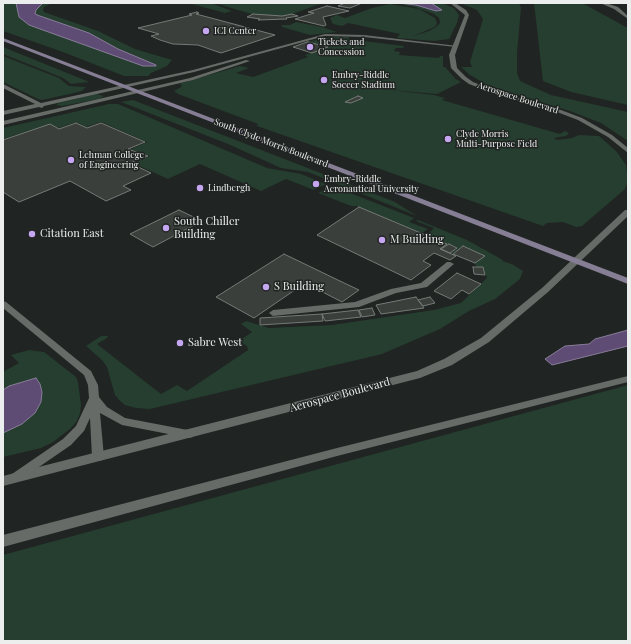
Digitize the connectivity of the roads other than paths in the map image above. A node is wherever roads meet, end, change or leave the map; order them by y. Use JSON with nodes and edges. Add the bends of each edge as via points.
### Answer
{"nodes":[{"id":1,"x":452,"y":3,"type":"edge"},
{"id":2,"x":602,"y":3,"type":"edge"},
{"id":3,"x":622,"y":7,"type":"dead end"},
{"id":4,"x":616,"y":8,"type":"junction"},
{"id":5,"x":628,"y":18,"type":"edge"},
{"id":6,"x":3,"y":39,"type":"edge"},
{"id":7,"x":297,"y":42,"type":"junction"},
{"id":8,"x":456,"y":46,"type":"junction"},
{"id":9,"x":126,"y":85,"type":"junction"},
{"id":10,"x":3,"y":86,"type":"edge"},
{"id":11,"x":141,"y":91,"type":"junction"},
{"id":12,"x":40,"y":104,"type":"junction"},
{"id":13,"x":51,"y":112,"type":"junction"},
{"id":14,"x":3,"y":113,"type":"edge"},
{"id":15,"x":3,"y":123,"type":"edge"},
{"id":16,"x":628,"y":151,"type":"edge"},
{"id":17,"x":628,"y":212,"type":"edge"},
{"id":18,"x":576,"y":260,"type":"junction"},
{"id":19,"x":450,"y":264,"type":"dead end"},
{"id":20,"x":628,"y":281,"type":"edge"},
{"id":21,"x":3,"y":304,"type":"edge"},
{"id":22,"x":273,"y":313,"type":"dead end"},
{"id":23,"x":628,"y":379,"type":"edge"},
{"id":24,"x":94,"y":398,"type":"junction"},
{"id":25,"x":189,"y":434,"type":"junction"},
{"id":26,"x":98,"y":457,"type":"junction"},
{"id":27,"x":8,"y":480,"type":"edge"},
{"id":28,"x":3,"y":541,"type":"edge"}],
"edges":[{"from":1,"to":8,"type":"street","name":"Aerospace Boulevard","via":[[467,15]]},
{"from":2,"to":4,"type":"street"},
{"from":3,"to":4,"type":"street"},
{"from":4,"to":5,"type":"street"},
{"from":6,"to":9,"type":"main road","name":"South Clyde Morris Boulevard"},
{"from":7,"to":8,"type":"lane","via":[[325,35],[350,35]]},
{"from":7,"to":9,"type":"lane","via":[[194,71]]},
{"from":7,"to":11,"type":"lane","via":[[220,71]]},
{"from":8,"to":16,"type":"street","name":"Aerospace Boulevard","via":[[452,55],[454,68],[471,83],[580,119],[610,136]]},
{"from":9,"to":11,"type":"main road","name":"South Clyde Morris Boulevard"},
{"from":9,"to":12,"type":"lane"},
{"from":10,"to":12,"type":"lane"},
{"from":11,"to":13,"type":"lane"},
{"from":11,"to":18,"type":"main road","name":"South Clyde Morris Boulevard"},
{"from":12,"to":13,"type":"lane"},
{"from":12,"to":14,"type":"lane"},
{"from":13,"to":15,"type":"lane"},
{"from":17,"to":18,"type":"street","name":"Aerospace Boulevard"},
{"from":18,"to":20,"type":"main road","name":"South Clyde Morris Boulevard"},
{"from":18,"to":25,"type":"street","name":"Aerospace Boulevard","via":[[545,290],[484,340],[448,362],[420,374],[381,385]]},
{"from":19,"to":22,"type":"lane","via":[[424,285],[394,291],[356,305]]},
{"from":21,"to":24,"type":"lane","via":[[88,373],[93,385]]},
{"from":23,"to":28,"type":"lane","via":[[337,452]]},
{"from":24,"to":25,"type":"lane","via":[[103,410],[122,421]]},
{"from":24,"to":26,"type":"lane"},
{"from":24,"to":27,"type":"lane","via":[[80,428],[67,442]]},
{"from":25,"to":26,"type":"street","name":"Aerospace Boulevard"},
{"from":26,"to":27,"type":"street","name":"Aerospace Boulevard"}]}
